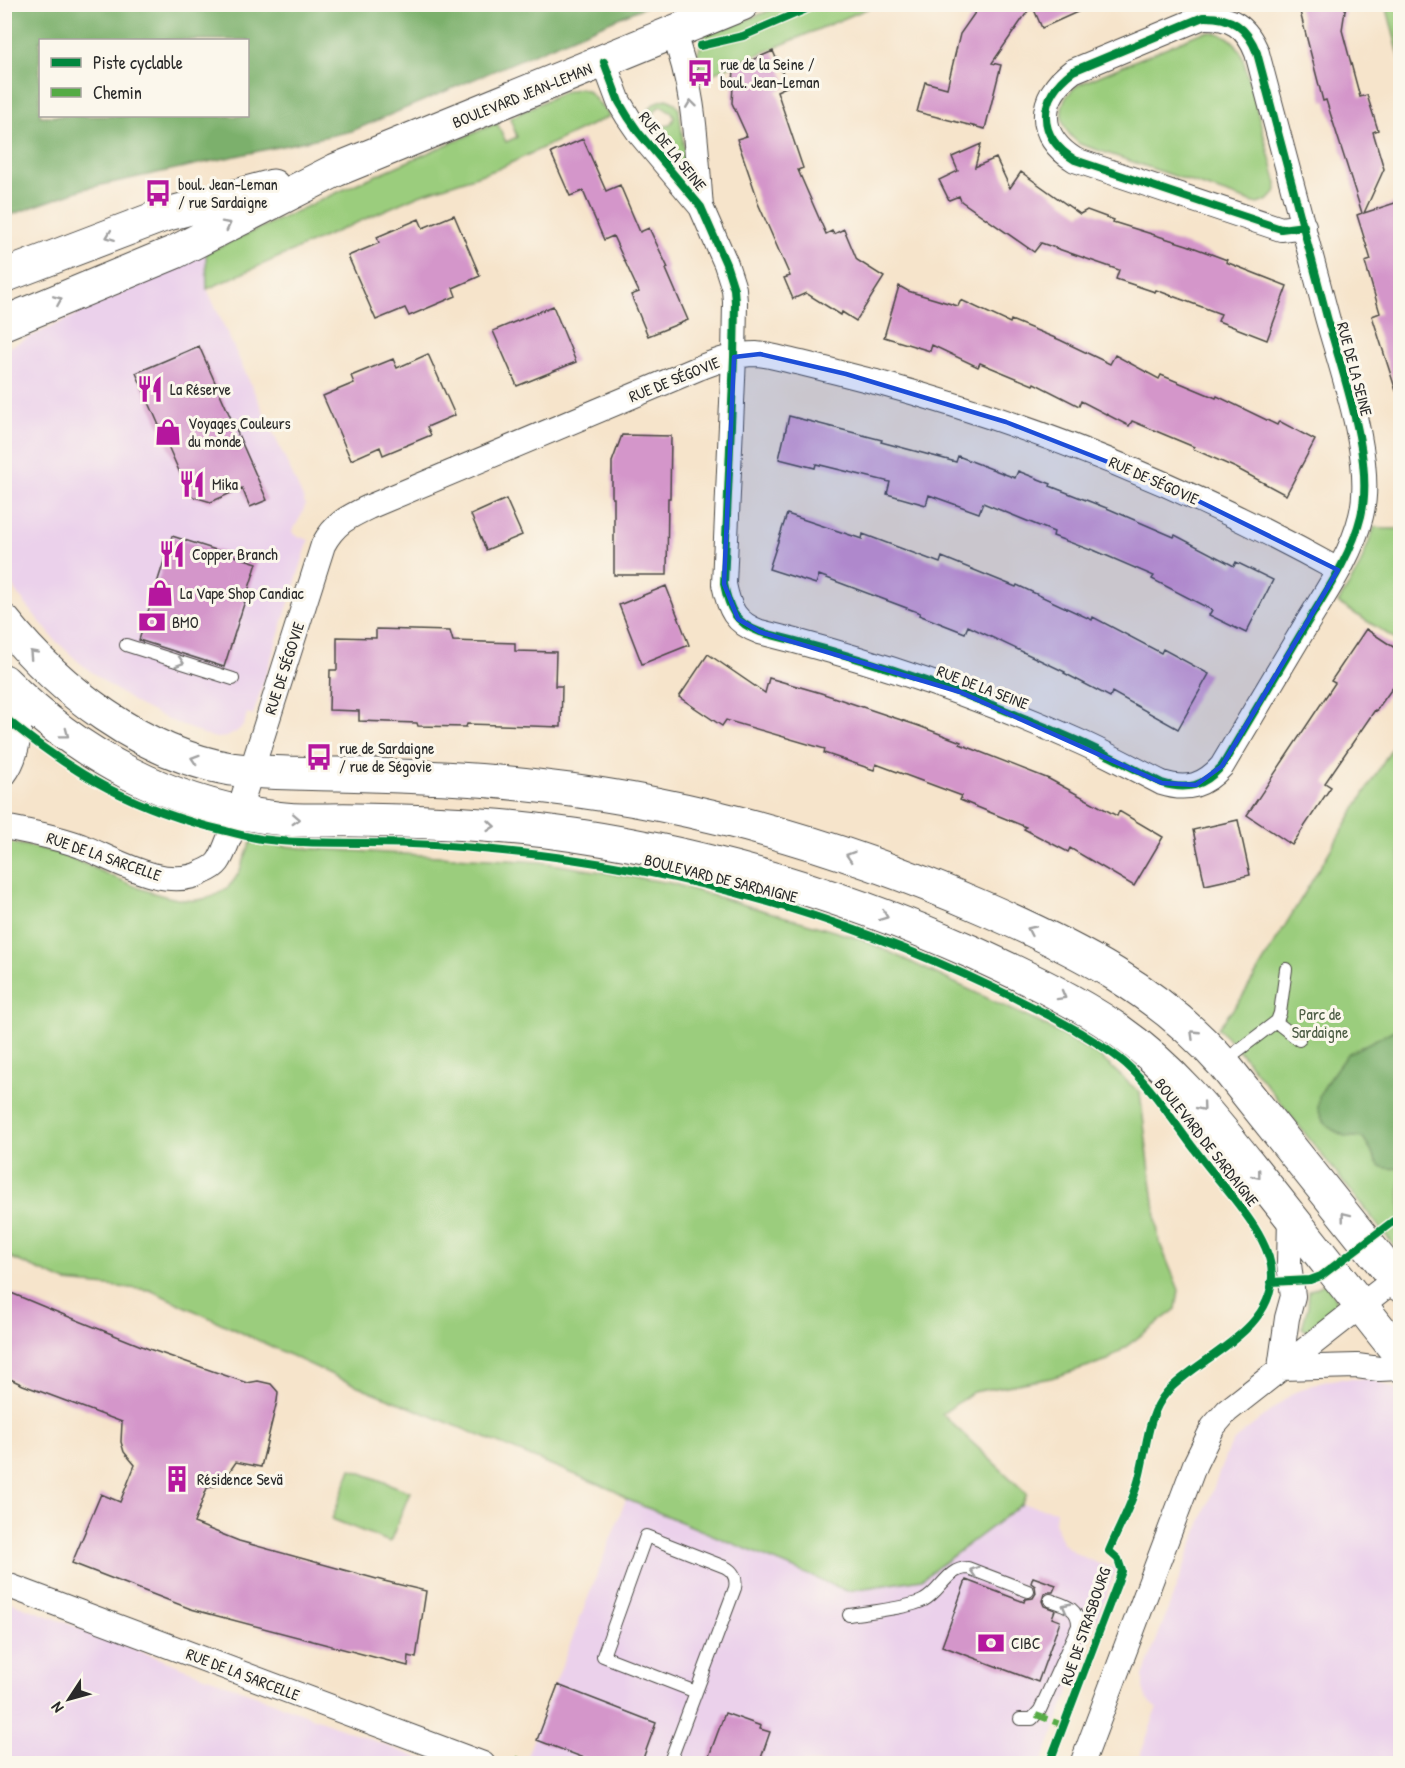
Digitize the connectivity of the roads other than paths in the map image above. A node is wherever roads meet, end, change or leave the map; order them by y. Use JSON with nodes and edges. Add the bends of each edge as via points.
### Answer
{"nodes":[{"id":1,"x":742,"y":4,"type":"edge"},
{"id":2,"x":673,"y":33,"type":"junction"},
{"id":3,"x":603,"y":62,"type":"junction"},
{"id":4,"x":336,"y":170,"type":"junction"},
{"id":5,"x":701,"y":207,"type":"junction"},
{"id":6,"x":1304,"y":226,"type":"junction"},
{"id":7,"x":4,"y":276,"type":"edge"},
{"id":8,"x":4,"y":323,"type":"edge"},
{"id":9,"x":734,"y":357,"type":"junction"},
{"id":10,"x":1338,"y":570,"type":"junction"},
{"id":11,"x":4,"y":621,"type":"edge"},
{"id":12,"x":126,"y":645,"type":"dead end"},
{"id":13,"x":233,"y":679,"type":"dead end"},
{"id":14,"x":12,"y":689,"type":"edge"},
{"id":15,"x":252,"y":771,"type":"junction"},
{"id":16,"x":4,"y":775,"type":"edge"},
{"id":17,"x":238,"y":812,"type":"junction"},
{"id":18,"x":4,"y":827,"type":"edge"},
{"id":19,"x":1286,"y":969,"type":"dead end"},
{"id":20,"x":1276,"y":1022,"type":"junction"},
{"id":21,"x":1299,"y":1040,"type":"dead end"},
{"id":22,"x":1222,"y":1062,"type":"junction"},
{"id":23,"x":1290,"y":1216,"type":"junction"},
{"id":24,"x":1398,"y":1282,"type":"edge"},
{"id":25,"x":1361,"y":1306,"type":"junction"},
{"id":26,"x":1401,"y":1355,"type":"edge"},
{"id":27,"x":1280,"y":1368,"type":"junction"},
{"id":28,"x":1401,"y":1368,"type":"edge"},
{"id":29,"x":4,"y":1584,"type":"edge"},
{"id":30,"x":1028,"y":1591,"type":"dead end"},
{"id":31,"x":1050,"y":1600,"type":"dead end"},
{"id":32,"x":849,"y":1615,"type":"dead end"},
{"id":33,"x":696,"y":1692,"type":"junction"},
{"id":34,"x":1020,"y":1719,"type":"dead end"},
{"id":35,"x":483,"y":1764,"type":"edge"},
{"id":36,"x":669,"y":1764,"type":"edge"},
{"id":37,"x":1082,"y":1764,"type":"edge"}],
"edges":[{"from":1,"to":2,"type":"street","name":"BOULEVARD JEAN-LEMAN"},
{"from":2,"to":3,"type":"street","name":"BOULEVARD JEAN-LEMAN"},
{"from":5,"to":2,"type":"street","name":"RUE DE LA SEINE","one_way":true,"via":[[688,83]]},
{"from":3,"to":4,"type":"street","name":"BOULEVARD JEAN-LEMAN"},
{"from":3,"to":5,"type":"street","name":"RUE DE LA SEINE","via":[[627,117]]},
{"from":4,"to":7,"type":"street","name":"BOULEVARD JEAN-LEMAN","one_way":true,"via":[[164,215]]},
{"from":8,"to":4,"type":"street","name":"BOULEVARD JEAN-LEMAN","one_way":true,"via":[[175,252]]},
{"from":5,"to":9,"type":"street","name":"RUE DE LA SEINE","via":[[734,289]]},
{"from":6,"to":6,"type":"street","name":"RUE DE LA SEINE","via":[[1257,53],[1246,33],[1229,21],[1194,19],[1072,71],[1053,89],[1047,110],[1050,134],[1056,145],[1075,160],[1281,229]]},
{"from":6,"to":10,"type":"street","name":"RUE DE LA SEINE","via":[[1363,462],[1361,519]]},
{"from":9,"to":10,"type":"street","name":"RUE DE SÉGOVIE","via":[[760,354],[826,369],[1006,422],[1174,488]]},
{"from":9,"to":10,"type":"street","name":"RUE DE LA SEINE","via":[[724,584],[738,619],[760,632],[873,662],[960,692],[1082,743],[1162,783],[1196,785],[1215,774]]},
{"from":9,"to":15,"type":"street","name":"RUE DE SÉGOVIE","via":[[699,368],[340,522],[323,545]]},
{"from":15,"to":11,"type":"street","one_way":true,"via":[[186,756],[128,729],[56,678]]},
{"from":12,"to":13,"type":"lane","one_way":true},
{"from":14,"to":16,"type":"street","via":[[20,730],[13,760]]},
{"from":14,"to":17,"type":"street","name":"BOULEVARD DE SARDAIGNE","one_way":true,"via":[[78,743],[112,764],[161,788]]},
{"from":15,"to":17,"type":"street","name":"RUE DE SÉGOVIE"},
{"from":22,"to":15,"type":"street","one_way":true,"via":[[1164,1006],[1070,949],[902,874],[786,835],[683,810],[550,787],[480,780]]},
{"from":17,"to":18,"type":"street","name":"RUE DE LA SARCELLE","via":[[219,861],[202,873],[180,879],[145,873],[53,837]]},
{"from":17,"to":23,"type":"street","name":"BOULEVARD DE SARDAIGNE","one_way":true,"via":[[275,818],[494,826],[601,840],[748,872],[905,924],[997,963],[1117,1029],[1193,1095]]},
{"from":19,"to":20,"type":"lane"},
{"from":20,"to":21,"type":"lane"},
{"from":20,"to":22,"type":"lane"},
{"from":24,"to":22,"type":"street","one_way":true},
{"from":23,"to":25,"type":"street","name":"BOULEVARD DE SARDAIGNE"},
{"from":23,"to":27,"type":"street","via":[[1293,1296]]},
{"from":24,"to":25,"type":"street"},
{"from":25,"to":26,"type":"street","name":"BOULEVARD DE SARDAIGNE"},
{"from":25,"to":27,"type":"street"},
{"from":27,"to":28,"type":"street"},
{"from":27,"to":37,"type":"street","via":[[1227,1411],[1205,1441]]},
{"from":29,"to":35,"type":"street","name":"RUE DE LA SARCELLE"},
{"from":30,"to":32,"type":"lane","one_way":true,"via":[[962,1568],[922,1601]]},
{"from":34,"to":31,"type":"lane","one_way":true,"via":[[1032,1719],[1041,1710],[1078,1626],[1072,1608]]},
{"from":33,"to":33,"type":"lane","via":[[735,1580],[724,1567],[646,1536],[603,1656]]},
{"from":33,"to":36,"type":"lane"}]}
